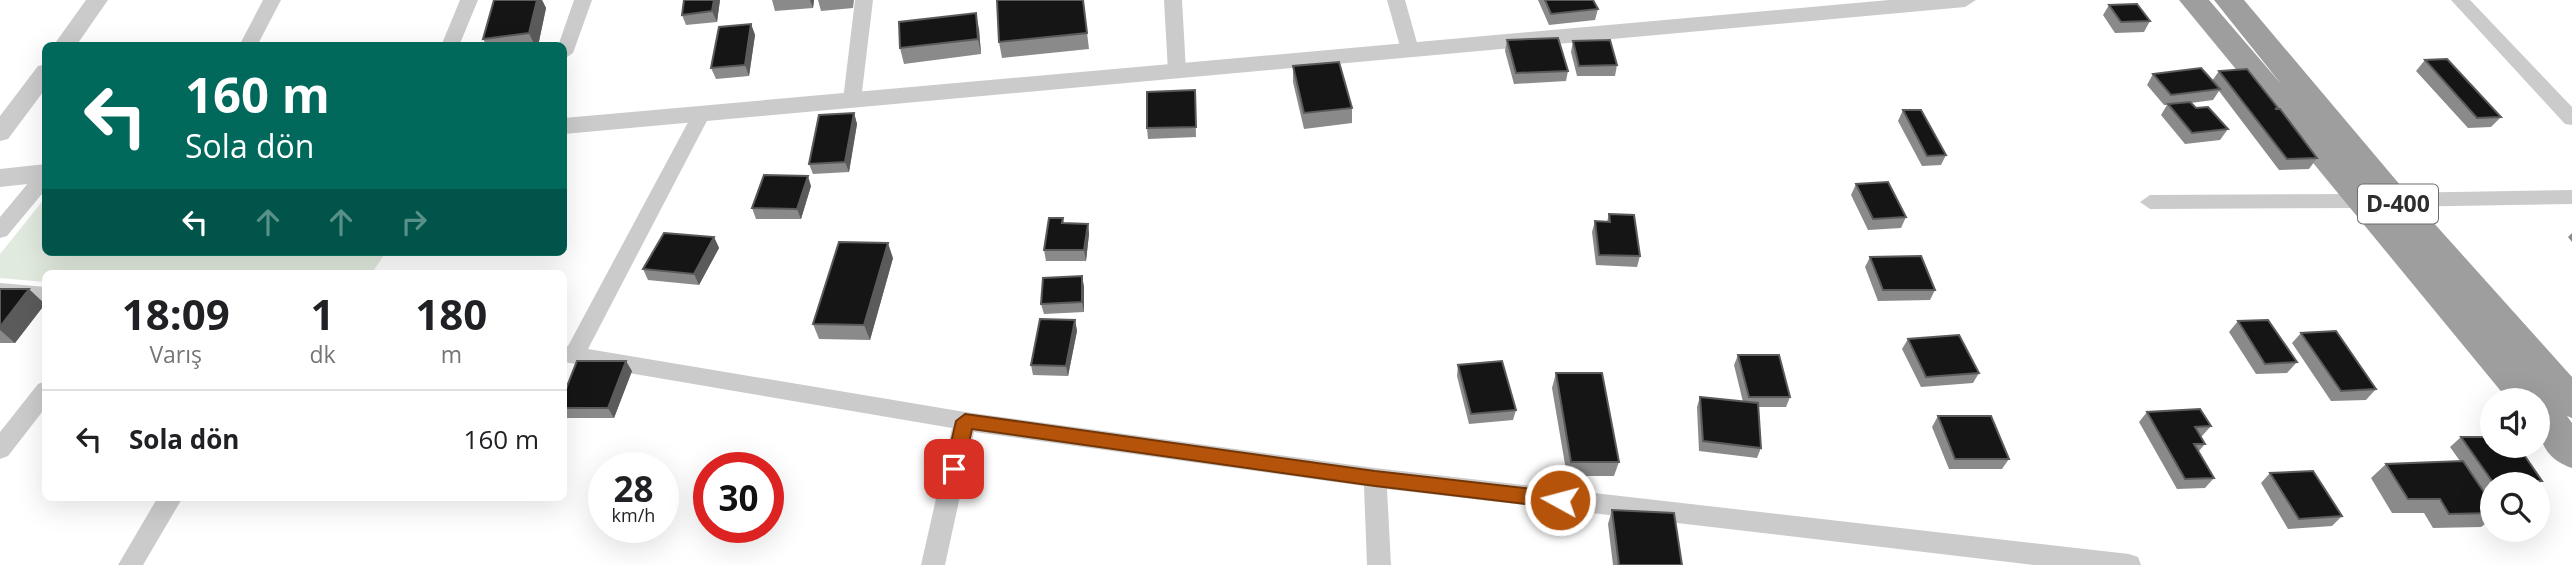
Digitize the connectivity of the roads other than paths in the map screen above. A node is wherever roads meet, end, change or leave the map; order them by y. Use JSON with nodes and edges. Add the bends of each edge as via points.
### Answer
{"nodes":[{"id":1,"x":97,"y":0,"type":"edge"},
{"id":2,"x":272,"y":0,"type":"edge"},
{"id":3,"x":469,"y":0,"type":"edge"},
{"id":4,"x":583,"y":0,"type":"edge"},
{"id":5,"x":864,"y":0,"type":"edge"},
{"id":6,"x":1173,"y":0,"type":"edge"},
{"id":7,"x":1396,"y":0,"type":"edge"},
{"id":8,"x":1965,"y":0,"type":"edge"},
{"id":9,"x":2193,"y":0,"type":"edge"},
{"id":10,"x":2228,"y":0,"type":"edge"},
{"id":11,"x":2460,"y":0,"type":"edge"},
{"id":12,"x":1900,"y":3,"type":"edge"},
{"id":13,"x":67,"y":42,"type":"edge"},
{"id":14,"x":250,"y":42,"type":"edge"},
{"id":15,"x":452,"y":42,"type":"edge"},
{"id":16,"x":567,"y":45,"type":"edge"},
{"id":17,"x":1410,"y":50,"type":"junction"},
{"id":18,"x":1177,"y":71,"type":"junction"},
{"id":19,"x":42,"y":76,"type":"edge"},
{"id":20,"x":852,"y":100,"type":"junction"},
{"id":21,"x":702,"y":113,"type":"junction"},
{"id":22,"x":2572,"y":120,"type":"edge"},
{"id":23,"x":567,"y":126,"type":"edge"},
{"id":24,"x":0,"y":134,"type":"edge"},
{"id":25,"x":42,"y":174,"type":"edge"},
{"id":26,"x":0,"y":178,"type":"edge"},
{"id":27,"x":42,"y":179,"type":"edge"},
{"id":28,"x":2572,"y":197,"type":"edge"},
{"id":29,"x":2394,"y":200,"type":"junction"},
{"id":30,"x":2362,"y":201,"type":"junction"},
{"id":31,"x":2150,"y":202,"type":"dead end"},
{"id":32,"x":0,"y":231,"type":"edge"},
{"id":33,"x":0,"y":291,"type":"edge"},
{"id":34,"x":42,"y":295,"type":"edge"},
{"id":35,"x":569,"y":355,"type":"edge"},
{"id":36,"x":2520,"y":388,"type":"edge"},
{"id":37,"x":42,"y":395,"type":"edge"},
{"id":38,"x":2572,"y":403,"type":"edge"},
{"id":39,"x":965,"y":421,"type":"junction"},
{"id":40,"x":2550,"y":424,"type":"edge"},
{"id":41,"x":0,"y":449,"type":"edge"},
{"id":42,"x":2572,"y":452,"type":"edge"},
{"id":43,"x":1375,"y":478,"type":"junction"},
{"id":44,"x":169,"y":501,"type":"edge"},
{"id":45,"x":130,"y":565,"type":"edge"},
{"id":46,"x":933,"y":565,"type":"edge"},
{"id":47,"x":1379,"y":565,"type":"edge"},
{"id":48,"x":2129,"y":565,"type":"edge"}],
"edges":[{"from":1,"to":13,"type":"street"},
{"from":2,"to":14,"type":"street"},
{"from":3,"to":15,"type":"street"},
{"from":4,"to":16,"type":"street"},
{"from":5,"to":20,"type":"street"},
{"from":6,"to":18,"type":"street"},
{"from":7,"to":17,"type":"street"},
{"from":8,"to":12,"type":"street"},
{"from":9,"to":30,"type":"highway","number":"D-400"},
{"from":10,"to":29,"type":"highway","number":"D-400"},
{"from":11,"to":22,"type":"street"},
{"from":12,"to":17,"type":"street"},
{"from":17,"to":18,"type":"street"},
{"from":18,"to":20,"type":"street"},
{"from":19,"to":24,"type":"street"},
{"from":20,"to":21,"type":"street"},
{"from":21,"to":23,"type":"street"},
{"from":21,"to":35,"type":"street"},
{"from":25,"to":26,"type":"street"},
{"from":27,"to":32,"type":"street"},
{"from":28,"to":29,"type":"street"},
{"from":29,"to":38,"type":"highway","number":"D-400"},
{"from":30,"to":31,"type":"street"},
{"from":30,"to":36,"type":"highway","number":"D-400"},
{"from":33,"to":34,"type":"street"},
{"from":35,"to":39,"type":"street"},
{"from":37,"to":41,"type":"street"},
{"from":39,"to":43,"type":"street"},
{"from":39,"to":46,"type":"street"},
{"from":40,"to":42,"type":"highway"},
{"from":43,"to":47,"type":"street"},
{"from":43,"to":48,"type":"street"},
{"from":44,"to":45,"type":"street"}]}
